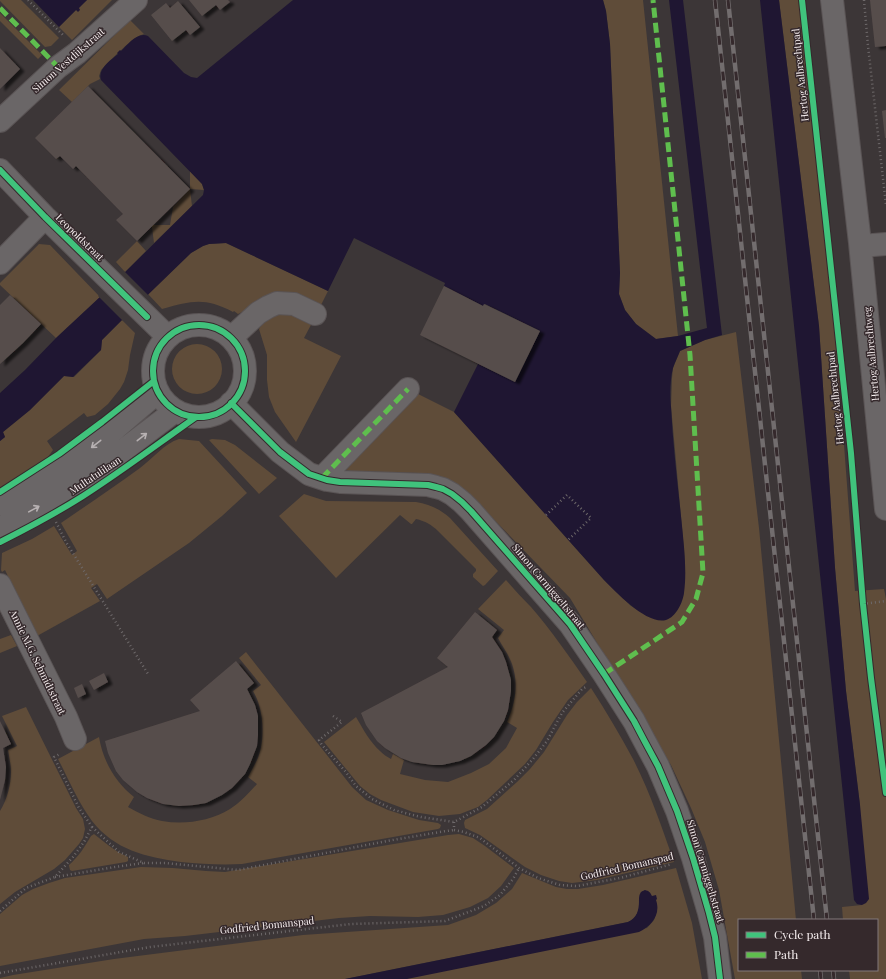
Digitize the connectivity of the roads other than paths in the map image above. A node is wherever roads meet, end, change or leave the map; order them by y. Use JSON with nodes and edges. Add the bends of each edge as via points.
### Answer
{"nodes":[{"id":1,"x":136,"y":0,"type":"edge"},
{"id":2,"x":832,"y":0,"type":"edge"},
{"id":3,"x":0,"y":121,"type":"edge"},
{"id":4,"x":0,"y":170,"type":"edge"},
{"id":5,"x":45,"y":217,"type":"junction"},
{"id":6,"x":886,"y":244,"type":"edge"},
{"id":7,"x":861,"y":246,"type":"junction"},
{"id":8,"x":0,"y":263,"type":"edge"},
{"id":9,"x":315,"y":314,"type":"dead end"},
{"id":10,"x":168,"y":337,"type":"junction"},
{"id":11,"x":231,"y":338,"type":"junction"},
{"id":12,"x":408,"y":389,"type":"dead end"},
{"id":13,"x":158,"y":392,"type":"junction"},
{"id":14,"x":231,"y":403,"type":"junction"},
{"id":15,"x":176,"y":411,"type":"junction"},
{"id":16,"x":331,"y":480,"type":"junction"},
{"id":17,"x":0,"y":504,"type":"edge"},
{"id":18,"x":886,"y":509,"type":"edge"},
{"id":19,"x":0,"y":528,"type":"edge"},
{"id":20,"x":0,"y":585,"type":"edge"},
{"id":21,"x":75,"y":738,"type":"road end"},
{"id":22,"x":720,"y":979,"type":"edge"}],
"edges":[{"from":1,"to":3,"type":"street","name":"Simon Vestdijkstraat"},
{"from":2,"to":7,"type":"street","name":"Hertog Aalbrechtweg"},
{"from":4,"to":5,"type":"street","name":"Leopoldstraat"},
{"from":5,"to":8,"type":"street"},
{"from":5,"to":10,"type":"street","name":"Leopoldstraat"},
{"from":6,"to":7,"type":"street"},
{"from":7,"to":18,"type":"street","name":"Hertog Aalbrechtweg"},
{"from":9,"to":11,"type":"street","via":[[294,304],[277,303],[258,313]]},
{"from":10,"to":11,"type":"street","via":[[179,329],[206,325],[220,330]]},
{"from":10,"to":13,"type":"street","via":[[155,357],[154,381]]},
{"from":11,"to":14,"type":"street","via":[[240,350],[244,363],[244,378],[240,392]]},
{"from":12,"to":16,"type":"street"},
{"from":13,"to":15,"type":"street","via":[[168,406]]},
{"from":13,"to":17,"type":"street","one_way":true,"via":[[80,456],[38,484]]},
{"from":14,"to":15,"type":"street","via":[[209,416],[196,417]]},
{"from":14,"to":16,"type":"street","name":"Simon Carmiggeltstraat","via":[[280,452],[310,474]]},
{"from":19,"to":15,"type":"street","name":"Multatulilaan","one_way":true,"via":[[53,499],[96,471]]},
{"from":16,"to":22,"type":"street","name":"Simon Carmiggeltstraat","via":[[428,485],[443,489],[458,498],[570,624],[634,721],[658,766],[693,858],[715,936]]},
{"from":20,"to":21,"type":"street","name":"Annie M.G. Schmidtstraat"}]}
